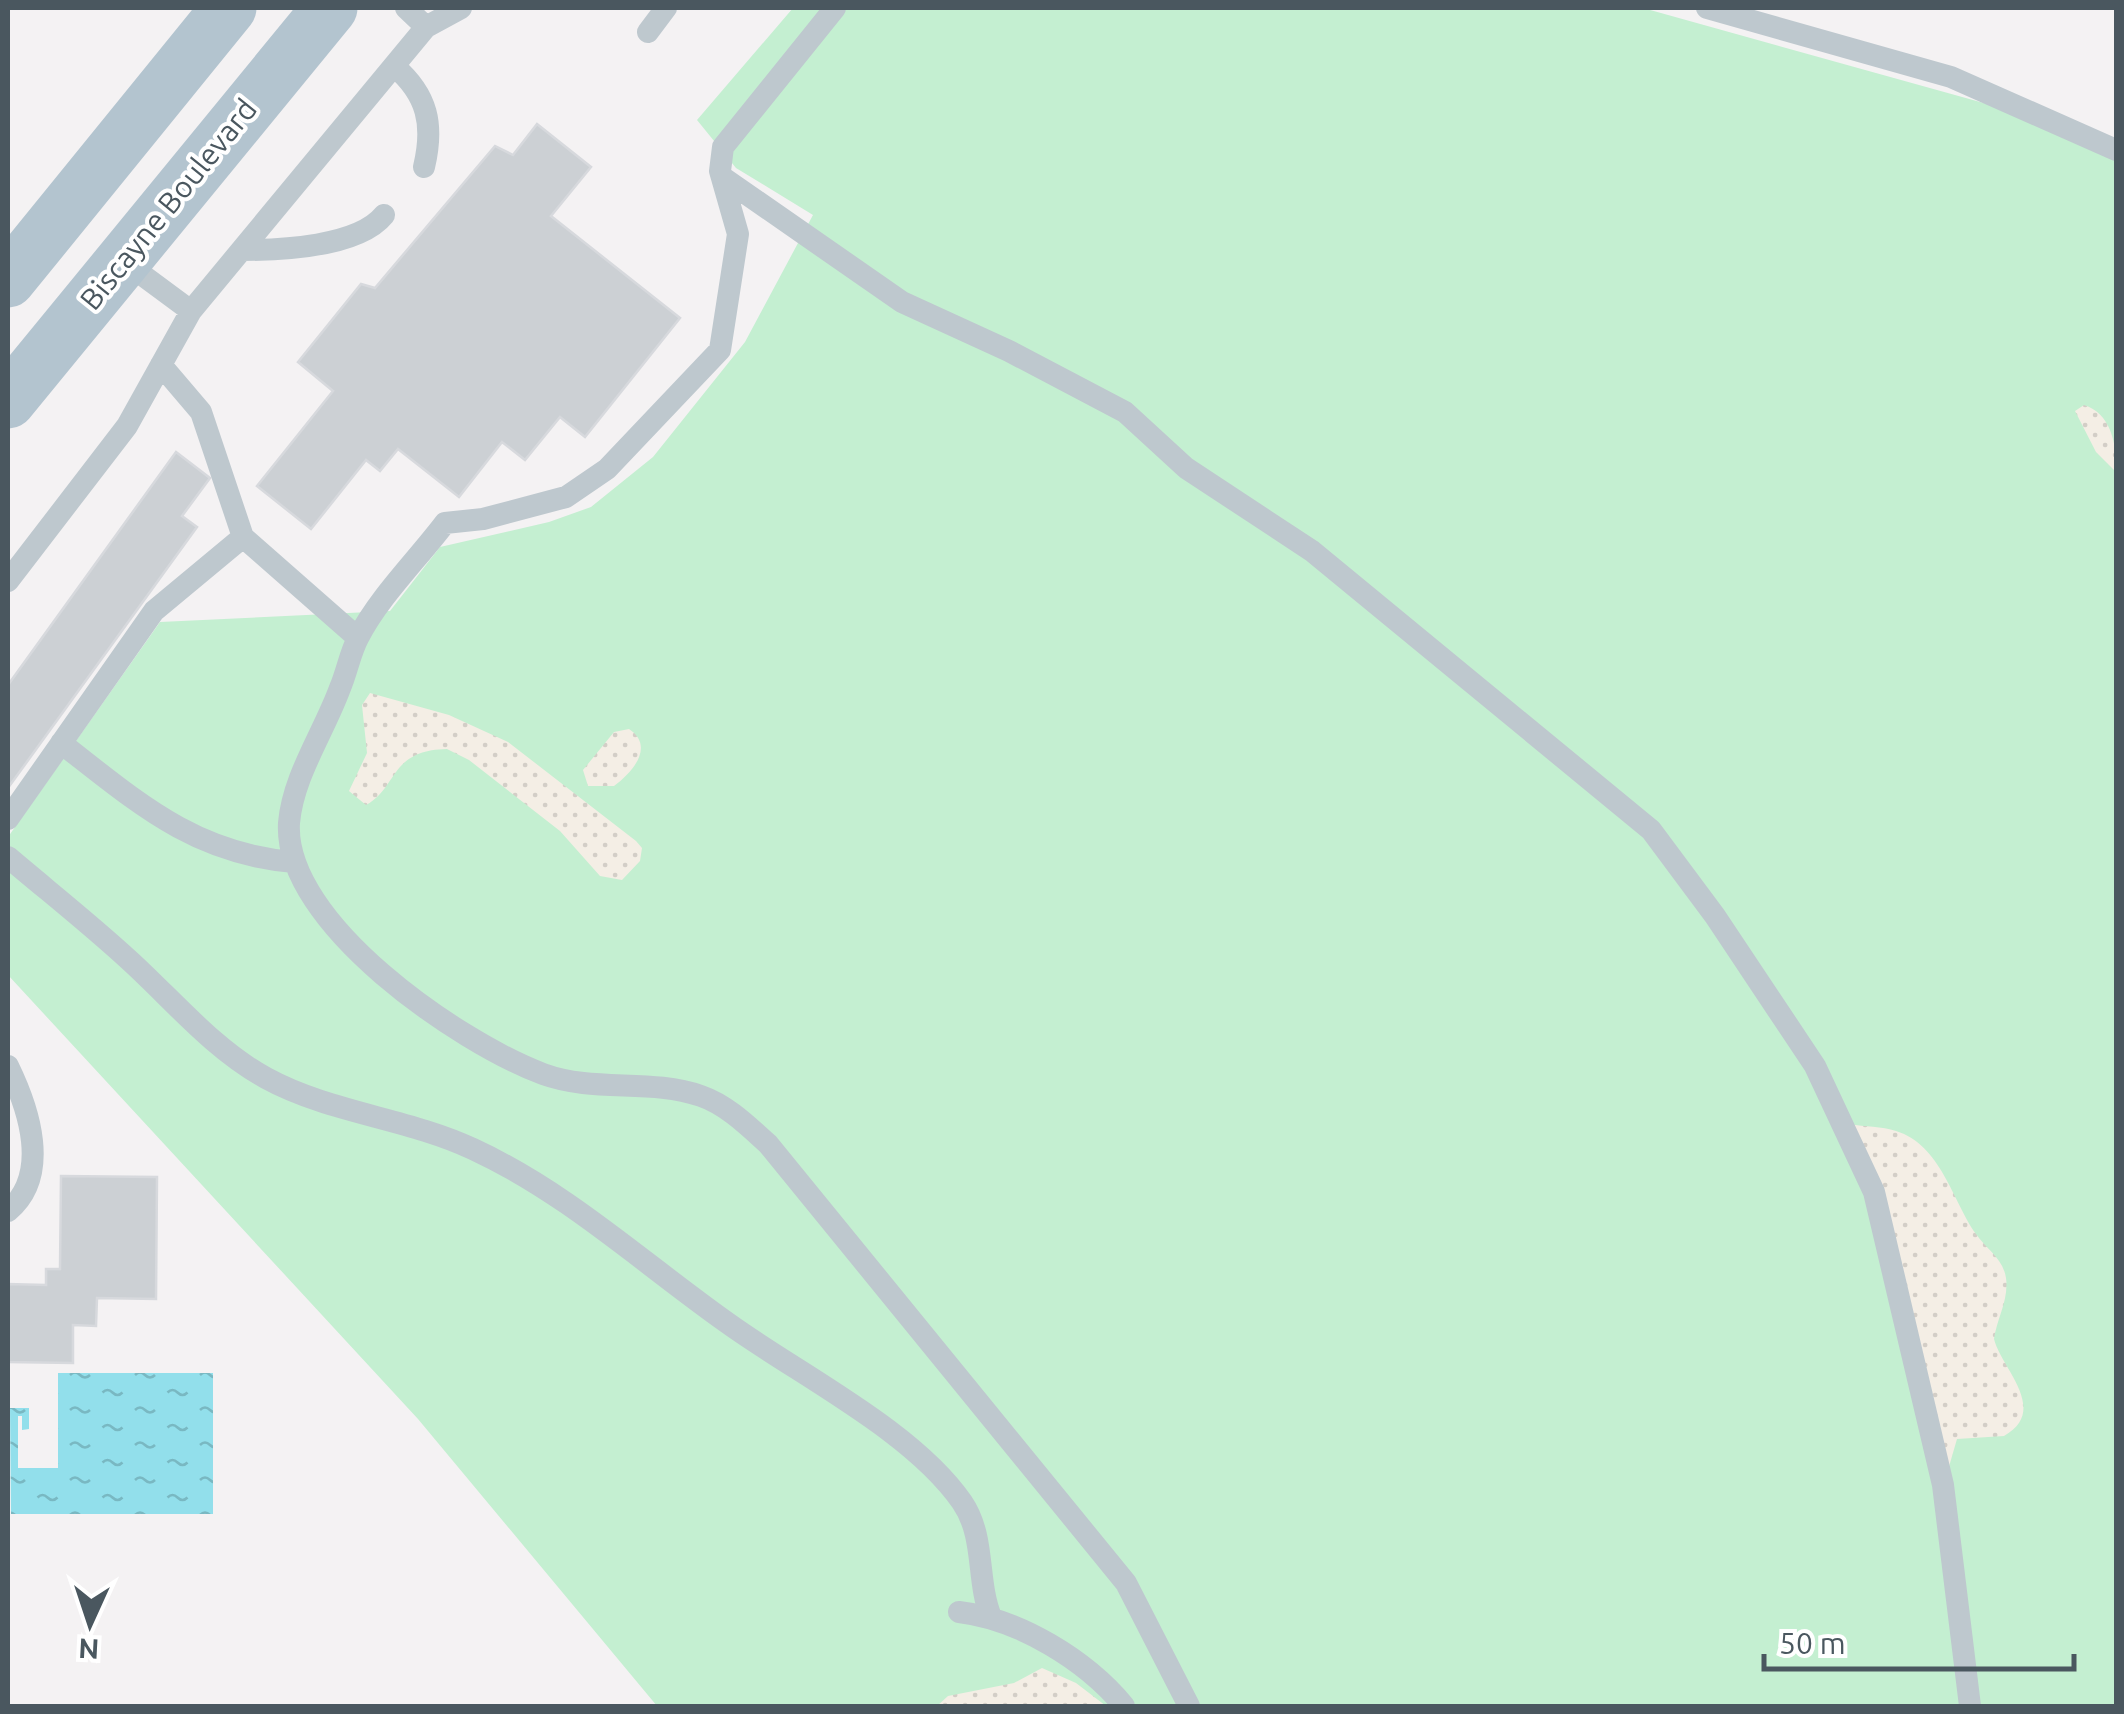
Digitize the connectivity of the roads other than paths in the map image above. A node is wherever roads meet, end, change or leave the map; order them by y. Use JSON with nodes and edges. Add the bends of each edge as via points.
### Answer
{"nodes":[{"id":1,"x":229,"y":8,"type":"edge"},
{"id":2,"x":330,"y":8,"type":"edge"},
{"id":3,"x":406,"y":8,"type":"edge"},
{"id":4,"x":461,"y":8,"type":"edge"},
{"id":5,"x":666,"y":8,"type":"edge"},
{"id":6,"x":835,"y":8,"type":"edge"},
{"id":7,"x":1707,"y":8,"type":"edge"},
{"id":8,"x":426,"y":27,"type":"junction"},
{"id":9,"x":648,"y":32,"type":"dead end"},
{"id":10,"x":394,"y":66,"type":"junction"},
{"id":11,"x":2116,"y":150,"type":"edge"},
{"id":12,"x":424,"y":167,"type":"dead end"},
{"id":13,"x":726,"y":179,"type":"junction"},
{"id":14,"x":384,"y":215,"type":"dead end"},
{"id":15,"x":242,"y":250,"type":"junction"},
{"id":16,"x":122,"y":260,"type":"junction"},
{"id":17,"x":8,"y":280,"type":"edge"},
{"id":18,"x":192,"y":311,"type":"junction"},
{"id":19,"x":161,"y":365,"type":"junction"},
{"id":20,"x":8,"y":401,"type":"edge"},
{"id":21,"x":243,"y":536,"type":"junction"},
{"id":22,"x":8,"y":581,"type":"edge"},
{"id":23,"x":358,"y":638,"type":"junction"},
{"id":24,"x":61,"y":744,"type":"junction"},
{"id":25,"x":8,"y":820,"type":"edge"},
{"id":26,"x":8,"y":857,"type":"edge"},
{"id":27,"x":294,"y":862,"type":"junction"},
{"id":28,"x":8,"y":1066,"type":"edge"},
{"id":29,"x":8,"y":1211,"type":"edge"},
{"id":30,"x":959,"y":1612,"type":"dead end"},
{"id":31,"x":990,"y":1618,"type":"junction"},
{"id":32,"x":1124,"y":1706,"type":"edge"},
{"id":33,"x":1189,"y":1706,"type":"edge"},
{"id":34,"x":1970,"y":1706,"type":"edge"}],
"edges":[{"from":1,"to":17,"type":"main road"},
{"from":2,"to":16,"type":"main road","name":"Biscayne Boulevard"},
{"from":3,"to":8,"type":"lane"},
{"from":4,"to":8,"type":"lane"},
{"from":5,"to":9,"type":"lane"},
{"from":6,"to":13,"type":"lane","via":[[730,136],[719,160]]},
{"from":7,"to":11,"type":"lane","via":[[1952,77]]},
{"from":8,"to":10,"type":"lane"},
{"from":10,"to":12,"type":"lane","via":[[427,107]]},
{"from":10,"to":15,"type":"lane"},
{"from":13,"to":23,"type":"lane","via":[[738,234],[720,350],[607,470],[566,497],[446,523]]},
{"from":13,"to":34,"type":"lane","via":[[902,302],[1125,412],[1180,463],[1312,551],[1659,840],[1815,1066],[1874,1192],[1942,1485]]},
{"from":14,"to":15,"type":"lane","via":[[337,239],[290,250]]},
{"from":15,"to":18,"type":"lane"},
{"from":16,"to":18,"type":"lane"},
{"from":16,"to":20,"type":"main road","name":"Biscayne Boulevard"},
{"from":18,"to":19,"type":"lane"},
{"from":19,"to":21,"type":"lane","via":[[201,412]]},
{"from":19,"to":22,"type":"lane","via":[[127,426]]},
{"from":21,"to":23,"type":"lane"},
{"from":21,"to":24,"type":"lane","via":[[154,611]]},
{"from":23,"to":27,"type":"lane","via":[[295,794],[289,824]]},
{"from":24,"to":25,"type":"lane"},
{"from":24,"to":27,"type":"lane","via":[[193,838]]},
{"from":26,"to":31,"type":"lane","via":[[263,1076],[439,1134],[502,1164],[898,1438],[973,1520],[980,1595]]},
{"from":27,"to":33,"type":"lane","via":[[371,966],[432,1015],[542,1074],[589,1086],[703,1096],[768,1144],[1126,1583]]},
{"from":28,"to":29,"type":"lane","via":[[22,1094],[34,1154],[24,1197]]},
{"from":30,"to":31,"type":"lane"},
{"from":31,"to":32,"type":"lane","via":[[1091,1672]]}]}
